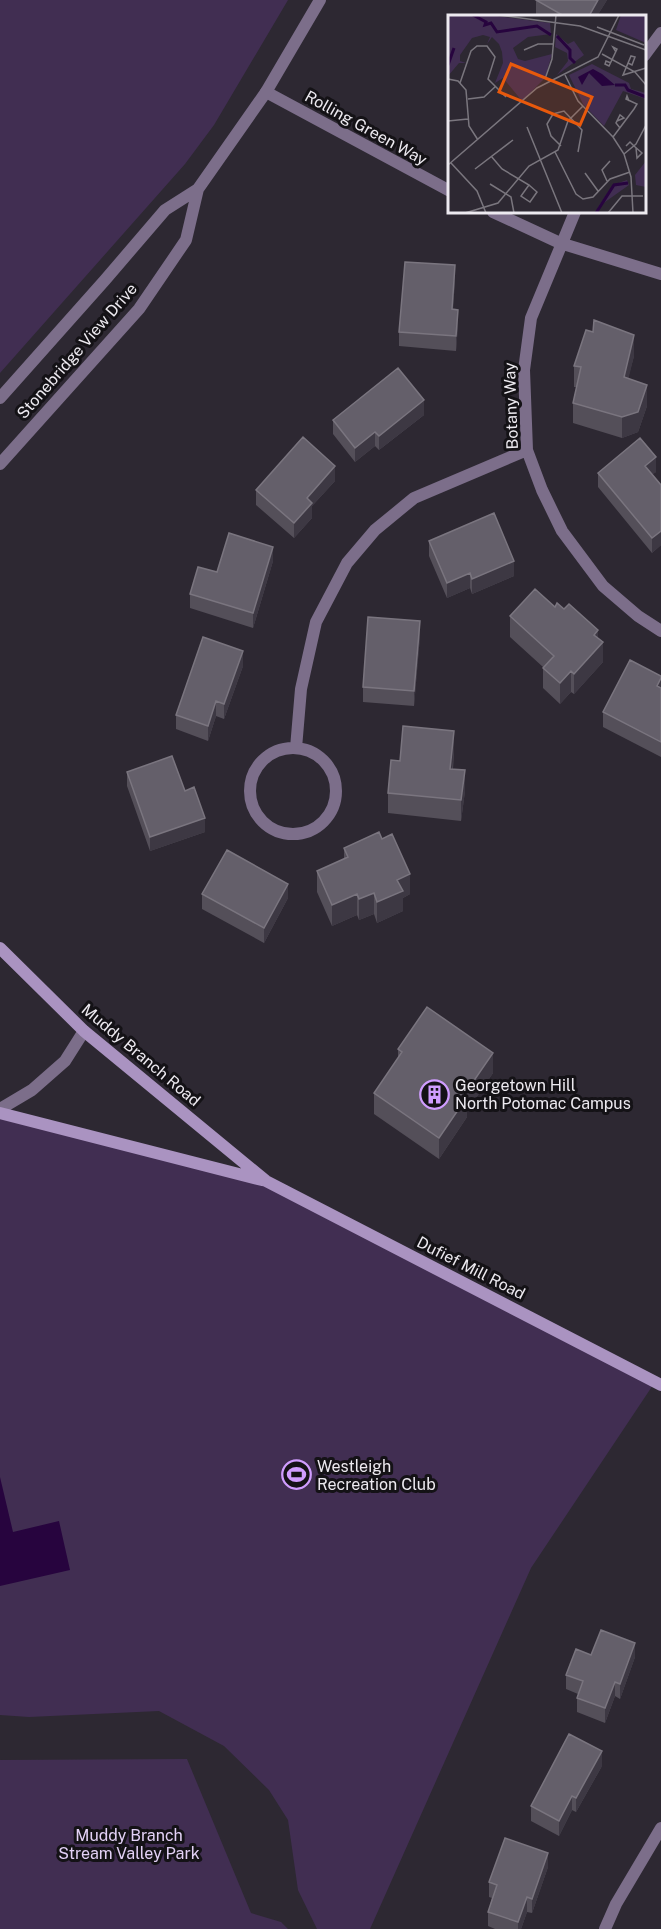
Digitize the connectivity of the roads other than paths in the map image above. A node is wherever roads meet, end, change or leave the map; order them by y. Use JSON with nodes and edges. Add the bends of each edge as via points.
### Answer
{"nodes":[{"id":1,"x":320,"y":0,"type":"edge"},
{"id":2,"x":661,"y":33,"type":"edge"},
{"id":3,"x":646,"y":55,"type":"edge"},
{"id":4,"x":266,"y":92,"type":"junction"},
{"id":5,"x":198,"y":189,"type":"junction"},
{"id":6,"x":448,"y":190,"type":"edge"},
{"id":7,"x":495,"y":213,"type":"edge"},
{"id":8,"x":575,"y":213,"type":"edge"},
{"id":9,"x":560,"y":243,"type":"junction"},
{"id":10,"x":661,"y":274,"type":"edge"},
{"id":11,"x":0,"y":398,"type":"edge"},
{"id":12,"x":527,"y":450,"type":"junction"},
{"id":13,"x":0,"y":464,"type":"edge"},
{"id":14,"x":661,"y":631,"type":"edge"},
{"id":15,"x":296,"y":748,"type":"junction"},
{"id":16,"x":0,"y":948,"type":"edge"},
{"id":17,"x":84,"y":1031,"type":"junction"},
{"id":18,"x":0,"y":1111,"type":"edge"},
{"id":19,"x":266,"y":1181,"type":"junction"},
{"id":20,"x":661,"y":1385,"type":"edge"},
{"id":21,"x":661,"y":1828,"type":"edge"},
{"id":22,"x":605,"y":1929,"type":"edge"}],
"edges":[{"from":1,"to":4,"type":"street","name":"Stonebridge View Drive"},
{"from":2,"to":3,"type":"street"},
{"from":4,"to":5,"type":"street","name":"Stonebridge View Drive"},
{"from":4,"to":6,"type":"street","name":"Rolling Green Way"},
{"from":5,"to":11,"type":"street","name":"Stonebridge View Drive","via":[[165,210]]},
{"from":5,"to":13,"type":"street","name":"Stonebridge View Drive","via":[[186,240],[139,309]]},
{"from":7,"to":9,"type":"street"},
{"from":8,"to":9,"type":"street","name":"Botany Way"},
{"from":9,"to":10,"type":"street"},
{"from":9,"to":12,"type":"street","name":"Botany Way","via":[[531,318],[524,370]]},
{"from":12,"to":14,"type":"street","name":"Botany Way","via":[[561,531],[603,586]]},
{"from":12,"to":15,"type":"street","via":[[414,498],[375,530],[347,563],[316,622],[301,689]]},
{"from":15,"to":15,"type":"street","via":[[270,754],[259,764],[249,790],[258,817],[281,832],[295,834],[321,824],[335,799],[331,771],[310,752]]},
{"from":16,"to":17,"type":"main road","name":"Muddy Branch Road"},
{"from":17,"to":18,"type":"street","via":[[65,1061]]},
{"from":17,"to":19,"type":"main road","name":"Muddy Branch Road"},
{"from":18,"to":19,"type":"main road"},
{"from":19,"to":20,"type":"main road","name":"Dufief Mill Road"},
{"from":21,"to":22,"type":"street"}]}
